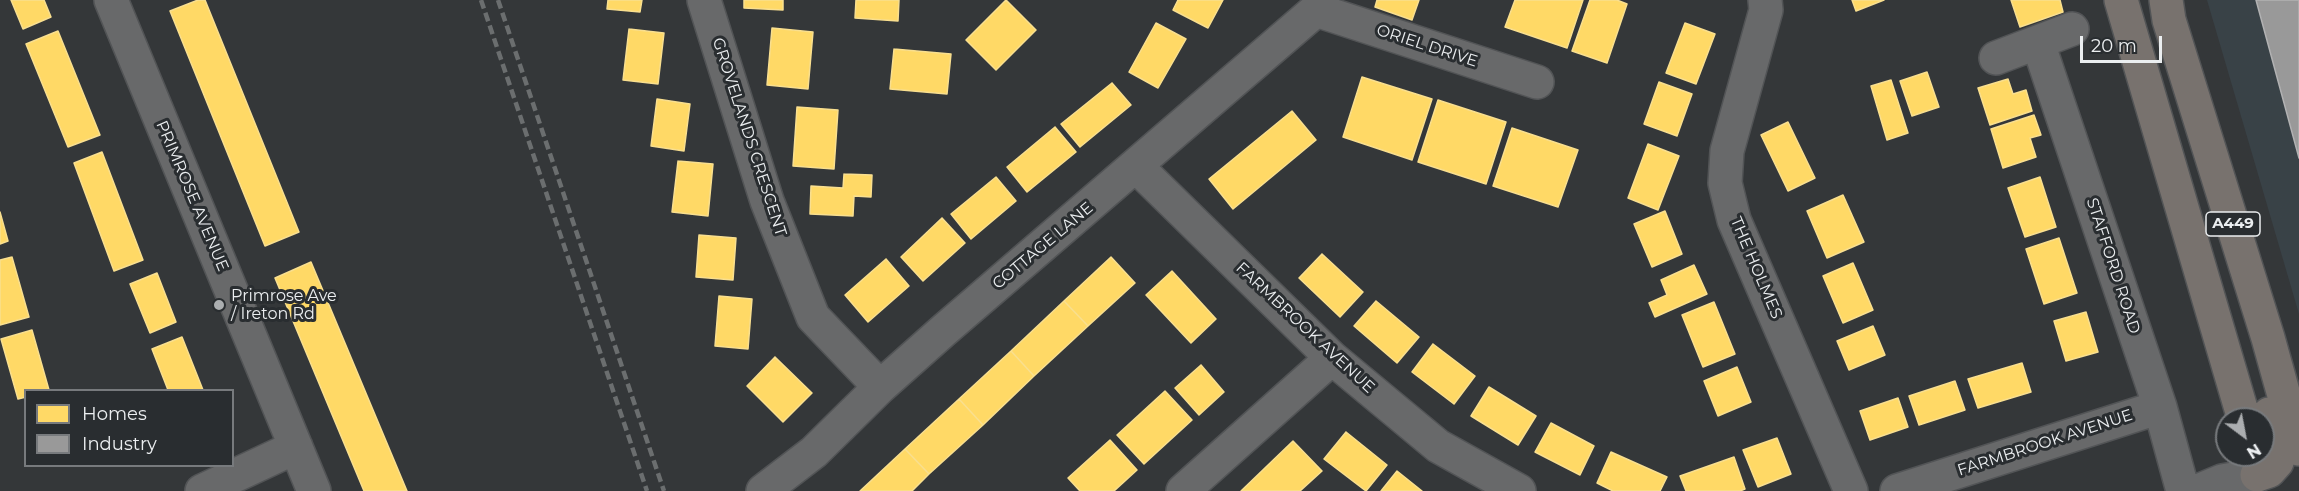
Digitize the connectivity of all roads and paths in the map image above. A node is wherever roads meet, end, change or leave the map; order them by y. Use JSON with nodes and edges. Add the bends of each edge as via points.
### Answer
{"nodes":[{"id":1,"x":111,"y":0,"type":"edge"},
{"id":2,"x":704,"y":0,"type":"edge"},
{"id":3,"x":1765,"y":0,"type":"edge"},
{"id":4,"x":2121,"y":0,"type":"edge"},
{"id":5,"x":2166,"y":0,"type":"edge"},
{"id":6,"x":1318,"y":5,"type":"edge"},
{"id":7,"x":2072,"y":29,"type":"dead end"},
{"id":8,"x":2038,"y":43,"type":"junction"},
{"id":9,"x":1996,"y":58,"type":"dead end"},
{"id":10,"x":1537,"y":82,"type":"dead end"},
{"id":11,"x":1136,"y":166,"type":"junction"},
{"id":12,"x":2268,"y":338,"type":"junction"},
{"id":13,"x":1332,"y":358,"type":"junction"},
{"id":14,"x":880,"y":387,"type":"junction"},
{"id":15,"x":2160,"y":406,"type":"junction"},
{"id":16,"x":2240,"y":407,"type":"edge"},
{"id":17,"x":296,"y":447,"type":"junction"},
{"id":18,"x":2299,"y":449,"type":"edge"},
{"id":19,"x":2257,"y":474,"type":"edge"},
{"id":20,"x":202,"y":491,"type":"edge"},
{"id":21,"x":314,"y":491,"type":"edge"},
{"id":22,"x":763,"y":491,"type":"edge"},
{"id":23,"x":1183,"y":491,"type":"edge"},
{"id":24,"x":1519,"y":491,"type":"edge"},
{"id":25,"x":1851,"y":491,"type":"edge"},
{"id":26,"x":1897,"y":491,"type":"edge"},
{"id":27,"x":2183,"y":491,"type":"edge"},
{"id":28,"x":2198,"y":491,"type":"edge"}],
"edges":[{"from":1,"to":17,"type":"street","name":"PRIMROSE AVENUE"},
{"from":2,"to":14,"type":"street","name":"GROVELANDS CRESCENT","via":[[767,201],[813,317]]},
{"from":3,"to":25,"type":"street","name":"THE HOLMES","via":[[1766,10],[1727,151],[1725,183],[1734,220]]},
{"from":4,"to":16,"type":"highway","number":"A449"},
{"from":5,"to":12,"type":"highway","number":"A449"},
{"from":6,"to":10,"type":"street","name":"ORIEL DRIVE"},
{"from":6,"to":11,"type":"street","name":"COTTAGE LANE"},
{"from":7,"to":8,"type":"street"},
{"from":8,"to":9,"type":"street"},
{"from":8,"to":15,"type":"street","name":"STAFFORD ROAD"},
{"from":11,"to":13,"type":"street","name":"FARMBROOK AVENUE"},
{"from":11,"to":14,"type":"street","name":"COTTAGE LANE"},
{"from":12,"to":18,"type":"highway","number":"A449"},
{"from":12,"to":19,"type":"highway","via":[[2260,377],[2278,448],[2277,462],[2269,471]]},
{"from":13,"to":23,"type":"street"},
{"from":13,"to":24,"type":"street","name":"FARMBROOK AVENUE","via":[[1438,446]]},
{"from":14,"to":22,"type":"street","name":"COTTAGE LANE","via":[[814,452]]},
{"from":15,"to":26,"type":"street","name":"FARMBROOK AVENUE"},
{"from":15,"to":27,"type":"street","name":"STAFFORD ROAD"},
{"from":17,"to":20,"type":"street"},
{"from":17,"to":21,"type":"street","name":"PRIMROSE AVENUE"},
{"from":19,"to":28,"type":"street"}]}
